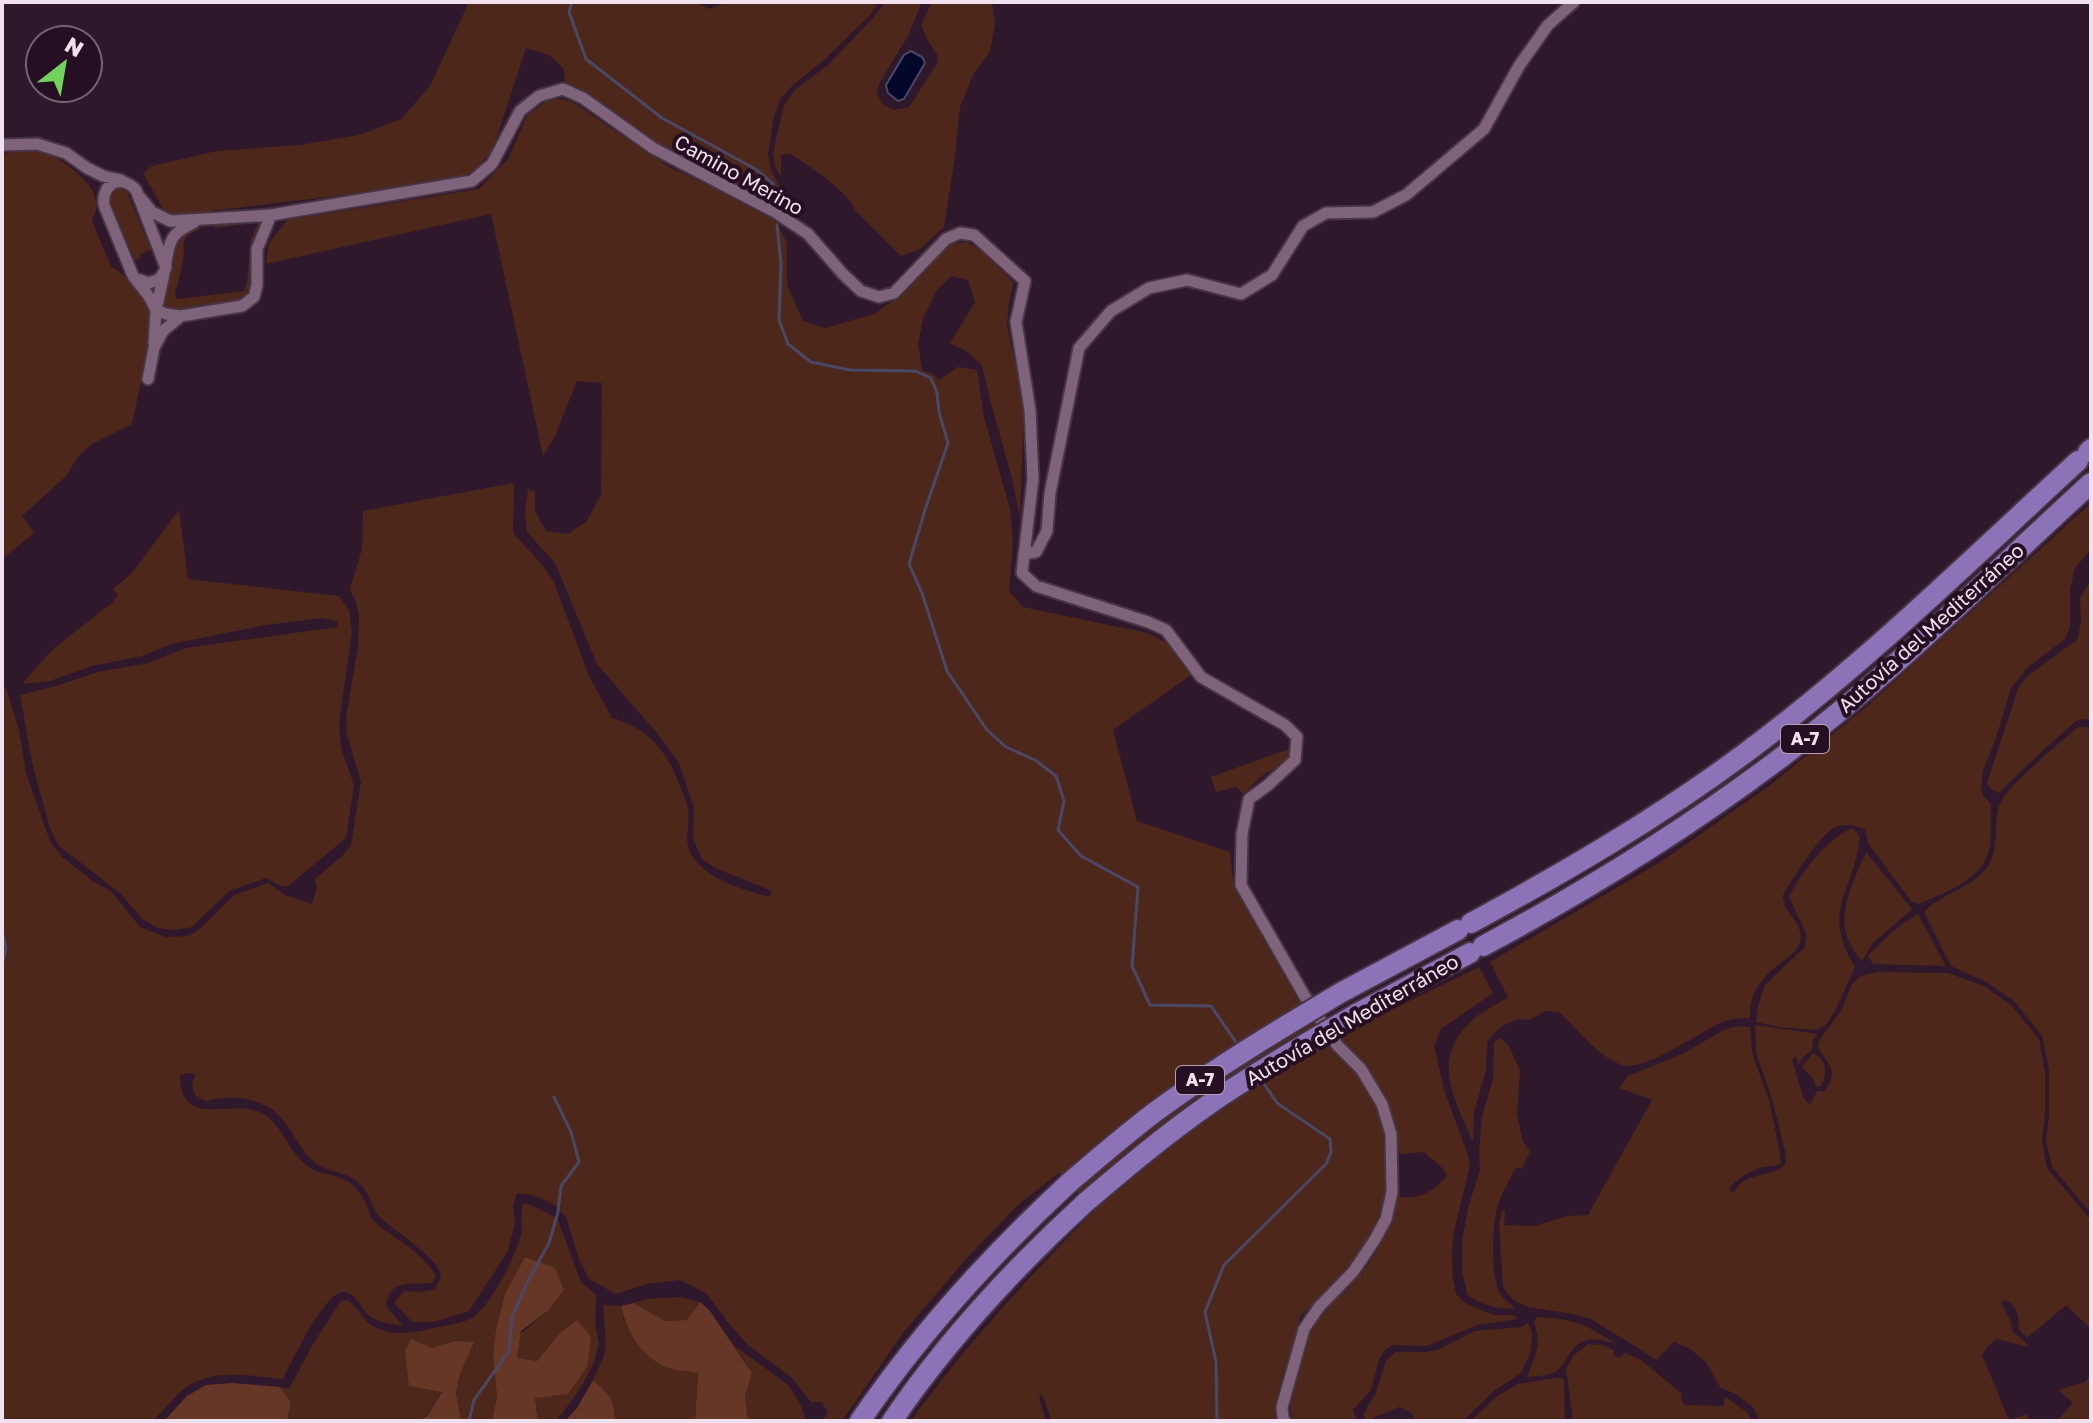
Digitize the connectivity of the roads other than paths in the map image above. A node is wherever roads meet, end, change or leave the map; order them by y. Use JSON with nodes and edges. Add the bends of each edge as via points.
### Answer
{"nodes":[{"id":1,"x":1574,"y":2,"type":"edge"},
{"id":2,"x":2,"y":145,"type":"edge"},
{"id":3,"x":87,"y":168,"type":"junction"},
{"id":4,"x":122,"y":180,"type":"junction"},
{"id":5,"x":138,"y":195,"type":"junction"},
{"id":6,"x":103,"y":197,"type":"junction"},
{"id":7,"x":271,"y":215,"type":"junction"},
{"id":8,"x":203,"y":219,"type":"junction"},
{"id":9,"x":165,"y":271,"type":"junction"},
{"id":10,"x":137,"y":279,"type":"junction"},
{"id":11,"x":156,"y":310,"type":"junction"},
{"id":12,"x":181,"y":316,"type":"junction"},
{"id":13,"x":154,"y":348,"type":"junction"},
{"id":14,"x":148,"y":379,"type":"dead end"},
{"id":15,"x":2086,"y":454,"type":"edge"},
{"id":16,"x":2091,"y":483,"type":"edge"},
{"id":17,"x":1024,"y":554,"type":"junction"},
{"id":18,"x":860,"y":1421,"type":"edge"},
{"id":19,"x":892,"y":1421,"type":"edge"},
{"id":20,"x":1285,"y":1421,"type":"edge"}],
"edges":[{"from":1,"to":17,"type":"street","via":[[1548,25],[1484,129],[1406,195],[1373,212],[1326,213],[1303,226],[1272,275],[1241,294],[1187,280],[1149,288],[1111,311],[1079,348],[1047,531],[1036,552]]},
{"from":2,"to":3,"type":"street","via":[[37,144],[66,153]]},
{"from":3,"to":4,"type":"street"},
{"from":3,"to":6,"type":"street"},
{"from":4,"to":5,"type":"street"},
{"from":4,"to":6,"type":"street"},
{"from":5,"to":8,"type":"street","via":[[152,212],[170,221]]},
{"from":5,"to":9,"type":"street"},
{"from":6,"to":10,"type":"street"},
{"from":7,"to":8,"type":"street"},
{"from":7,"to":12,"type":"street","via":[[257,249],[254,297],[242,306]]},
{"from":7,"to":17,"type":"street","name":"Camino Merino","via":[[472,181],[492,164],[520,111],[539,96],[563,89],[653,148],[808,234],[861,291],[879,297],[894,293],[946,239],[974,235],[1025,281],[1016,322],[1030,410],[1033,479]]},
{"from":8,"to":9,"type":"street","via":[[178,230],[168,246]]},
{"from":9,"to":10,"type":"street","via":[[149,283]]},
{"from":9,"to":11,"type":"street"},
{"from":10,"to":11,"type":"street"},
{"from":11,"to":12,"type":"street"},
{"from":11,"to":13,"type":"street"},
{"from":12,"to":13,"type":"street","via":[[163,331]]},
{"from":13,"to":14,"type":"street"},
{"from":15,"to":18,"type":"highway","name":"Autovía del Mediterráneo","number":"A-7","bridge":true,"via":[[1883,639],[1745,753],[1619,839],[1342,992],[1154,1112],[1030,1219],[960,1292]]},
{"from":16,"to":19,"type":"highway","name":"Autovía del Mediterráneo","number":"A-7","bridge":true,"via":[[1897,661],[1768,767],[1647,852],[1266,1067],[1140,1156],[1057,1229],[986,1302]]},
{"from":17,"to":20,"type":"street","name":"Camino Merino","via":[[1022,573],[1036,586],[1166,630],[1201,677],[1297,737],[1295,760],[1249,799],[1241,885],[1304,995],[1382,1104],[1391,1134],[1392,1192],[1374,1241],[1304,1329],[1282,1407]]}]}
